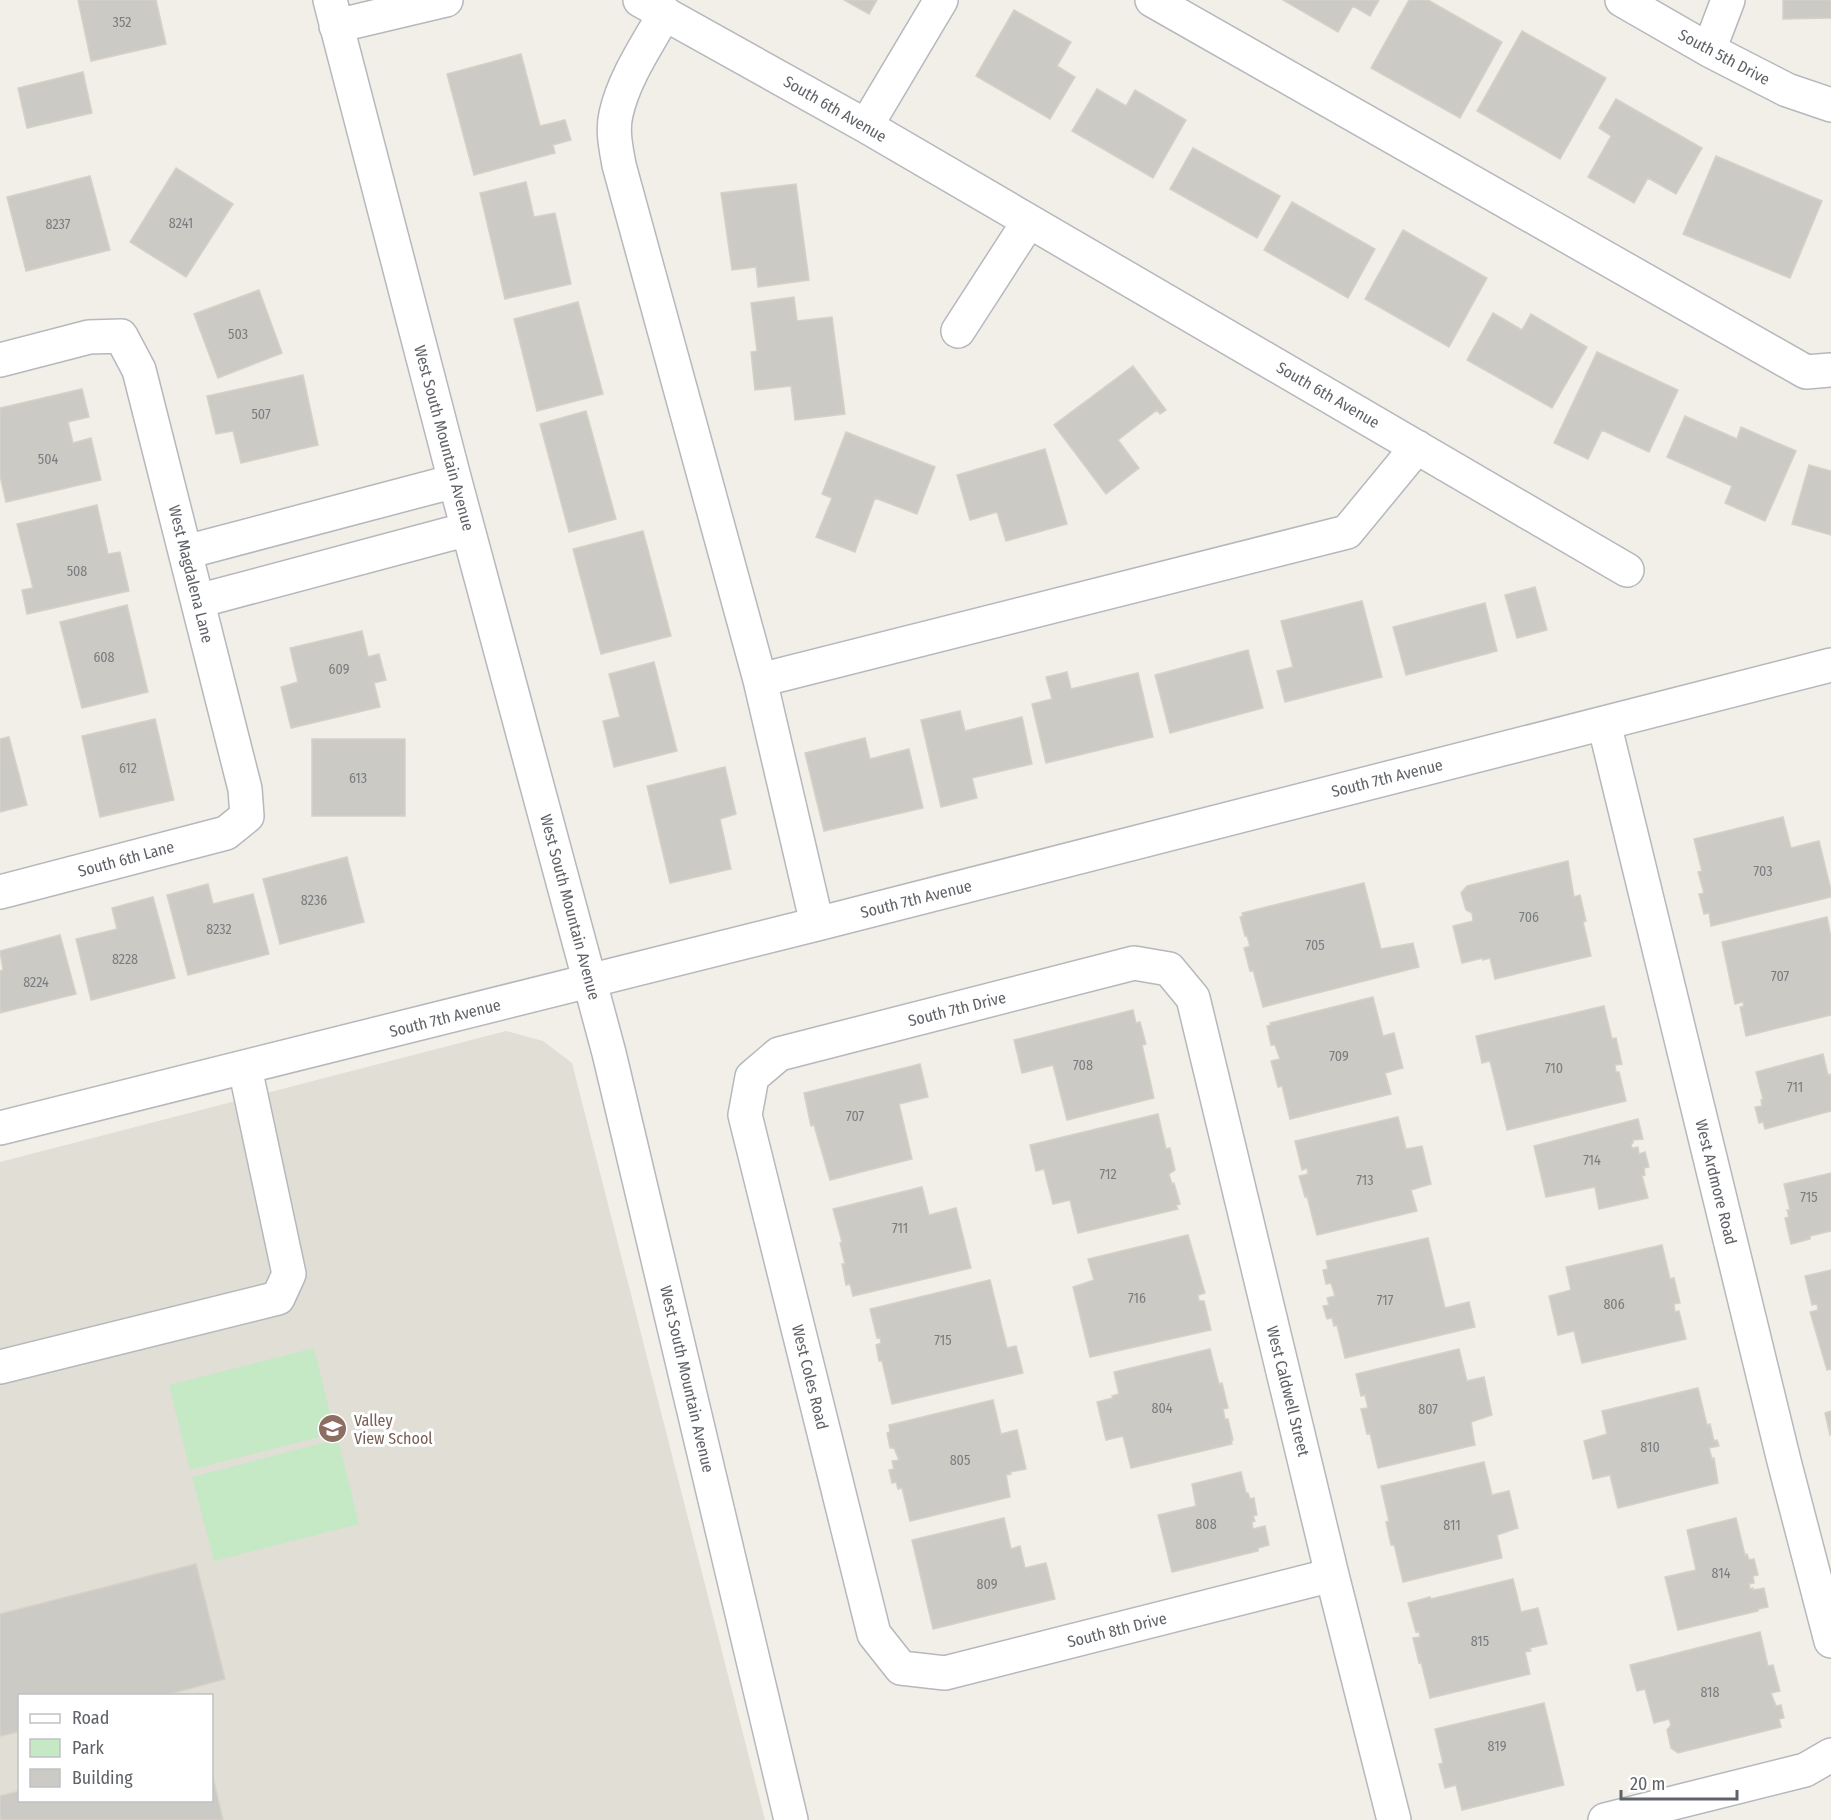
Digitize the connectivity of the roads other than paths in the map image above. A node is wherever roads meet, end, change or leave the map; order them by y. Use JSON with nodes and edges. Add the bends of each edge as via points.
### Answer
{"nodes":[{"id":1,"x":446,"y":0,"type":"edge"},
{"id":2,"x":941,"y":0,"type":"edge"},
{"id":3,"x":1152,"y":0,"type":"edge"},
{"id":4,"x":1622,"y":0,"type":"edge"},
{"id":5,"x":1728,"y":0,"type":"edge"},
{"id":6,"x":652,"y":6,"type":"edge"},
{"id":7,"x":333,"y":13,"type":"edge"},
{"id":8,"x":1709,"y":50,"type":"junction"},
{"id":9,"x":1831,"y":105,"type":"edge"},
{"id":10,"x":866,"y":126,"type":"junction"},
{"id":11,"x":1029,"y":221,"type":"junction"},
{"id":12,"x":958,"y":331,"type":"dead end"},
{"id":13,"x":0,"y":360,"type":"edge"},
{"id":14,"x":1831,"y":370,"type":"edge"},
{"id":15,"x":1417,"y":447,"type":"junction"},
{"id":16,"x":455,"y":481,"type":"junction"},
{"id":17,"x":291,"y":524,"type":"junction"},
{"id":18,"x":468,"y":529,"type":"junction"},
{"id":19,"x":186,"y":552,"type":"junction"},
{"id":20,"x":1627,"y":570,"type":"dead end"},
{"id":21,"x":305,"y":573,"type":"junction"},
{"id":22,"x":198,"y":600,"type":"junction"},
{"id":23,"x":1831,"y":665,"type":"edge"},
{"id":24,"x":760,"y":680,"type":"junction"},
{"id":25,"x":1604,"y":723,"type":"junction"},
{"id":26,"x":248,"y":816,"type":"joint"},
{"id":27,"x":0,"y":892,"type":"edge"},
{"id":28,"x":818,"y":924,"type":"junction"},
{"id":29,"x":1169,"y":969,"type":"joint"},
{"id":30,"x":590,"y":981,"type":"junction"},
{"id":31,"x":245,"y":1068,"type":"junction"},
{"id":32,"x":752,"y":1077,"type":"joint"},
{"id":33,"x":0,"y":1128,"type":"edge"},
{"id":34,"x":0,"y":1366,"type":"edge"},
{"id":35,"x":1332,"y":1575,"type":"junction"},
{"id":36,"x":1831,"y":1641,"type":"edge"},
{"id":37,"x":901,"y":1668,"type":"joint"},
{"id":38,"x":1831,"y":1755,"type":"edge"},
{"id":39,"x":791,"y":1820,"type":"edge"},
{"id":40,"x":1394,"y":1820,"type":"edge"},
{"id":41,"x":1605,"y":1820,"type":"edge"}],
"edges":[{"from":1,"to":7,"type":"street"},
{"from":2,"to":10,"type":"street"},
{"from":3,"to":14,"type":"street","via":[[1806,372]]},
{"from":4,"to":8,"type":"street","name":"South 5th Drive"},
{"from":5,"to":8,"type":"street"},
{"from":6,"to":10,"type":"street","name":"South 6th Avenue"},
{"from":6,"to":24,"type":"street","via":[[616,115],[619,165]]},
{"from":7,"to":16,"type":"street","name":"West South Mountain Avenue"},
{"from":8,"to":9,"type":"street","name":"South 5th Drive","via":[[1787,90]]},
{"from":10,"to":11,"type":"street","name":"South 6th Avenue"},
{"from":11,"to":12,"type":"street"},
{"from":11,"to":15,"type":"street","name":"South 6th Avenue"},
{"from":13,"to":19,"type":"street","name":"West Magdalena Lane","via":[[89,337],[121,336],[139,370]]},
{"from":15,"to":20,"type":"street","name":"South 6th Avenue"},
{"from":15,"to":24,"type":"street","via":[[1347,532]]},
{"from":16,"to":17,"type":"street"},
{"from":16,"to":18,"type":"street","name":"West South Mountain Avenue"},
{"from":17,"to":19,"type":"street"},
{"from":17,"to":21,"type":"street"},
{"from":18,"to":21,"type":"street"},
{"from":18,"to":30,"type":"street","name":"West South Mountain Avenue"},
{"from":19,"to":22,"type":"street","name":"West Magdalena Lane"},
{"from":21,"to":22,"type":"street"},
{"from":22,"to":26,"type":"street","name":"West Magdalena Lane","via":[[245,789]]},
{"from":23,"to":25,"type":"street","name":"South 7th Avenue"},
{"from":24,"to":28,"type":"street"},
{"from":25,"to":28,"type":"street","name":"South 7th Avenue"},
{"from":25,"to":36,"type":"street","name":"West Ardmore Road"},
{"from":26,"to":27,"type":"street","name":"South 6th Lane","via":[[226,833]]},
{"from":28,"to":30,"type":"street","name":"South 7th Avenue"},
{"from":29,"to":32,"type":"street","name":"South 7th Drive","via":[[1134,963],[779,1054]]},
{"from":29,"to":35,"type":"street","name":"West Caldwell Street","via":[[1193,998]]},
{"from":30,"to":31,"type":"street","name":"South 7th Avenue"},
{"from":30,"to":39,"type":"street","name":"West South Mountain Avenue"},
{"from":31,"to":33,"type":"street","name":"South 7th Avenue"},
{"from":31,"to":34,"type":"street","via":[[289,1274],[278,1298]]},
{"from":32,"to":37,"type":"street","name":"West Coles Road","via":[[745,1115],[874,1634]]},
{"from":35,"to":37,"type":"street","name":"South 8th Drive","via":[[945,1673]]},
{"from":35,"to":40,"type":"street","name":"West Caldwell Street"},
{"from":38,"to":41,"type":"street","via":[[1805,1770]]}]}
